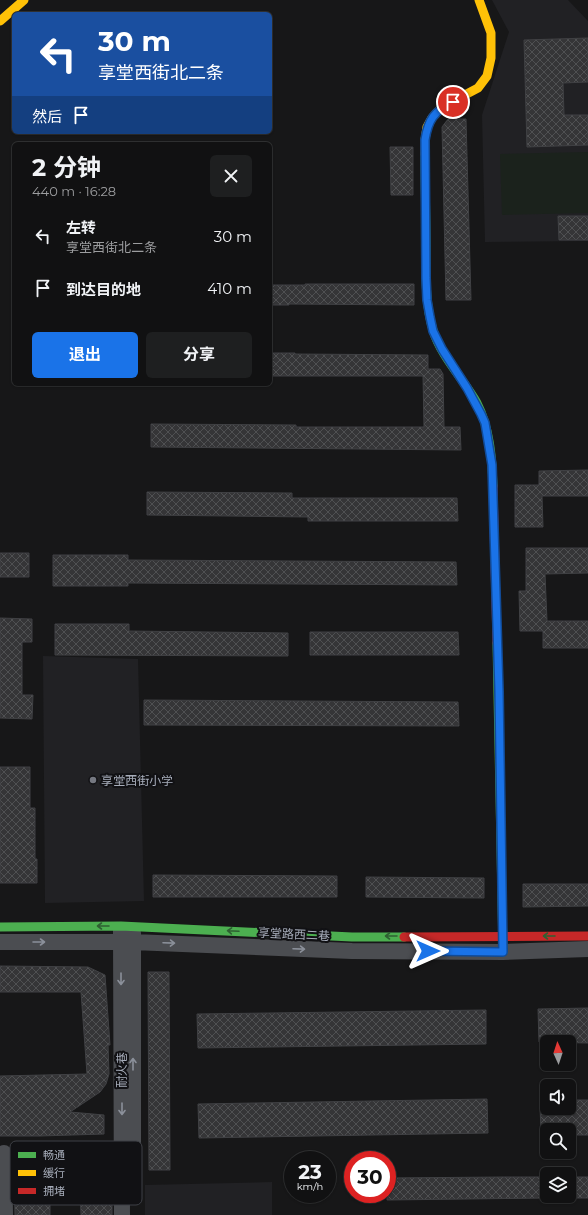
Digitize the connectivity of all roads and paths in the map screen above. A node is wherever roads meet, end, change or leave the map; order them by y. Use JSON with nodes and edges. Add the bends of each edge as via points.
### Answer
{"nodes":[{"id":1,"x":24,"y":0,"type":"edge"},
{"id":2,"x":479,"y":0,"type":"edge"},
{"id":3,"x":33,"y":4,"type":"dead end"},
{"id":4,"x":20,"y":12,"type":"edge"},
{"id":5,"x":12,"y":17,"type":"edge"},
{"id":6,"x":0,"y":21,"type":"edge"},
{"id":7,"x":0,"y":26,"type":"edge"},
{"id":8,"x":0,"y":927,"type":"edge"},
{"id":9,"x":127,"y":934,"type":"junction"},
{"id":10,"x":588,"y":936,"type":"edge"},
{"id":11,"x":0,"y":942,"type":"edge"},
{"id":12,"x":504,"y":944,"type":"junction"},
{"id":13,"x":588,"y":950,"type":"edge"},
{"id":14,"x":123,"y":1141,"type":"edge"},
{"id":15,"x":131,"y":1141,"type":"edge"},
{"id":16,"x":4,"y":1153,"type":"dead end"},
{"id":17,"x":122,"y":1205,"type":"edge"},
{"id":18,"x":133,"y":1205,"type":"edge"},
{"id":19,"x":5,"y":1215,"type":"edge"},
{"id":20,"x":122,"y":1215,"type":"edge"},
{"id":21,"x":133,"y":1215,"type":"edge"}],
"edges":[{"from":1,"to":6,"type":"street"},
{"from":2,"to":12,"type":"street","via":[[492,33],[487,76],[478,88],[442,107],[427,127],[426,278],[433,331],[477,404],[485,423],[492,465]]},
{"from":3,"to":4,"type":"street"},
{"from":5,"to":7,"type":"street"},
{"from":9,"to":8,"type":"street","name":"享堂路西二巷","one_way":true},
{"from":11,"to":9,"type":"street","name":"享堂路西二巷","one_way":true},
{"from":9,"to":12,"type":"street","name":"享堂路西二巷","via":[[352,951]]},
{"from":9,"to":14,"type":"street","name":"耐火巷","one_way":true},
{"from":15,"to":9,"type":"street","name":"耐火巷","one_way":true},
{"from":10,"to":12,"type":"street","name":"享堂路西二巷","one_way":true},
{"from":12,"to":13,"type":"street","name":"享堂路西二巷"},
{"from":16,"to":19,"type":"street"},
{"from":17,"to":20,"type":"street","name":"耐火巷","one_way":true},
{"from":21,"to":18,"type":"street","name":"耐火巷","one_way":true}]}
